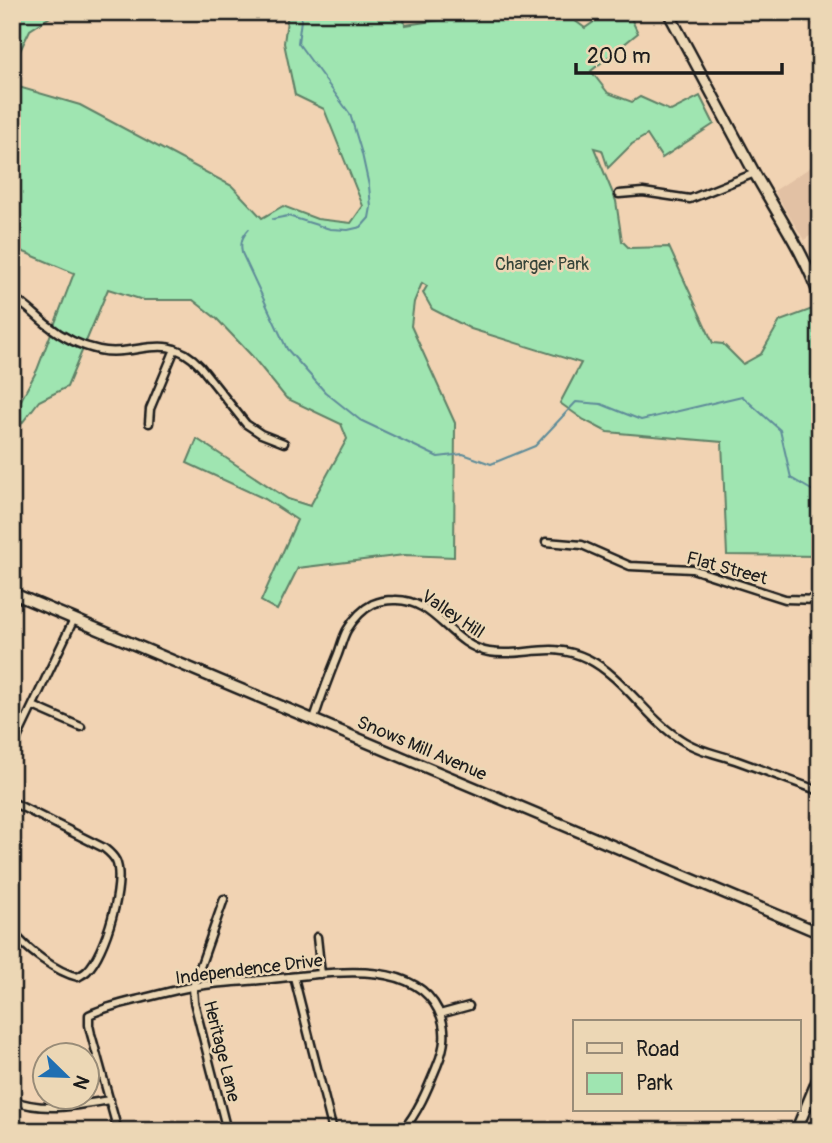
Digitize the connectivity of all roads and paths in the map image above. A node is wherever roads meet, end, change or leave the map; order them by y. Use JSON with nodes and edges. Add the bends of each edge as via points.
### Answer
{"nodes":[{"id":1,"x":668,"y":12,"type":"edge"},
{"id":2,"x":820,"y":37,"type":"edge"},
{"id":3,"x":820,"y":88,"type":"edge"},
{"id":4,"x":755,"y":173,"type":"junction"},
{"id":5,"x":620,"y":194,"type":"dead end"},
{"id":6,"x":12,"y":297,"type":"edge"},
{"id":7,"x":820,"y":298,"type":"edge"},
{"id":8,"x":175,"y":349,"type":"junction"},
{"id":9,"x":149,"y":423,"type":"dead end"},
{"id":10,"x":284,"y":443,"type":"dead end"},
{"id":11,"x":547,"y":542,"type":"dead end"},
{"id":12,"x":12,"y":593,"type":"edge"},
{"id":13,"x":820,"y":600,"type":"edge"},
{"id":14,"x":74,"y":619,"type":"junction"},
{"id":15,"x":33,"y":706,"type":"junction"},
{"id":16,"x":314,"y":719,"type":"junction"},
{"id":17,"x":81,"y":727,"type":"dead end"},
{"id":18,"x":12,"y":749,"type":"edge"},
{"id":19,"x":820,"y":791,"type":"edge"},
{"id":20,"x":12,"y":802,"type":"edge"},
{"id":21,"x":224,"y":899,"type":"dead end"},
{"id":22,"x":12,"y":931,"type":"edge"},
{"id":23,"x":820,"y":933,"type":"edge"},
{"id":24,"x":317,"y":937,"type":"dead end"},
{"id":25,"x":321,"y":974,"type":"junction"},
{"id":26,"x":294,"y":977,"type":"junction"},
{"id":27,"x":193,"y":986,"type":"junction"},
{"id":28,"x":469,"y":1006,"type":"dead end"},
{"id":29,"x":440,"y":1014,"type":"junction"},
{"id":30,"x":820,"y":1074,"type":"edge"},
{"id":31,"x":12,"y":1100,"type":"edge"},
{"id":32,"x":110,"y":1100,"type":"junction"},
{"id":33,"x":118,"y":1131,"type":"edge"},
{"id":34,"x":227,"y":1131,"type":"edge"},
{"id":35,"x":334,"y":1131,"type":"edge"},
{"id":36,"x":402,"y":1131,"type":"edge"},
{"id":37,"x":796,"y":1131,"type":"edge"}],
"edges":[{"from":1,"to":4,"type":"main road"},
{"from":2,"to":3,"type":"street","via":[[816,64]]},
{"from":4,"to":5,"type":"street","via":[[690,199],[643,192]]},
{"from":4,"to":7,"type":"main road","via":[[802,255]]},
{"from":6,"to":8,"type":"street","via":[[64,336],[96,349]]},
{"from":8,"to":9,"type":"street","via":[[150,408]]},
{"from":8,"to":10,"type":"street","via":[[194,359],[246,425]]},
{"from":11,"to":13,"type":"street","name":"Flat Street","via":[[582,545],[630,566],[692,569],[785,600]]},
{"from":12,"to":14,"type":"main road","name":"Snows Mill Avenue"},
{"from":14,"to":15,"type":"street"},
{"from":14,"to":16,"type":"main road","name":"Snows Mill Avenue"},
{"from":15,"to":17,"type":"street"},
{"from":15,"to":18,"type":"street"},
{"from":16,"to":19,"type":"street","name":"Valley Hill","via":[[355,618],[373,604],[399,599],[420,605],[466,643],[484,651],[544,649],[589,659],[682,741]]},
{"from":16,"to":23,"type":"main road","name":"Snows Mill Avenue"},
{"from":20,"to":22,"type":"street","via":[[111,854],[118,869],[117,899],[103,944],[91,966],[78,977],[31,950]]},
{"from":21,"to":27,"type":"street","name":"Heritage Lane"},
{"from":24,"to":25,"type":"street"},
{"from":25,"to":26,"type":"street","name":"Independence Drive"},
{"from":25,"to":29,"type":"street","name":"Independence Drive","via":[[369,972],[399,979],[427,994]]},
{"from":26,"to":27,"type":"street","name":"Independence Drive"},
{"from":26,"to":35,"type":"street"},
{"from":27,"to":32,"type":"street","name":"Independence Drive","via":[[89,1014]]},
{"from":27,"to":34,"type":"street","name":"Heritage Lane"},
{"from":28,"to":29,"type":"street"},
{"from":29,"to":36,"type":"street","via":[[444,1051]]},
{"from":30,"to":37,"type":"main road"},
{"from":31,"to":32,"type":"street","via":[[58,1108]]},
{"from":32,"to":33,"type":"street"}]}
